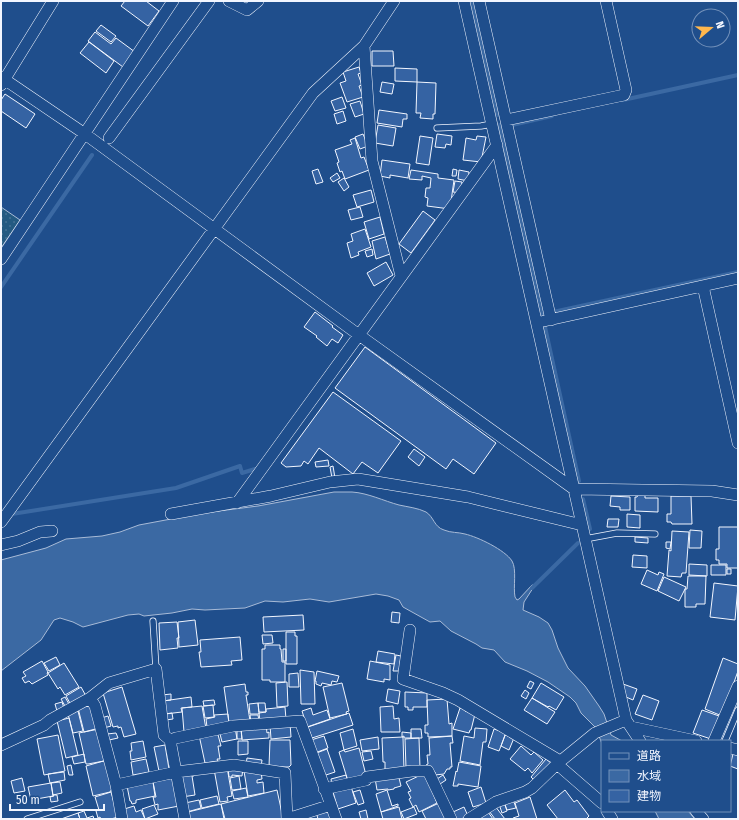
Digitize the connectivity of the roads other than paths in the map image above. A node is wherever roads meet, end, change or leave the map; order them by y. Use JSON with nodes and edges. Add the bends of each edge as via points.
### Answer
{"nodes":[{"id":1,"x":53,"y":1,"type":"edge"},
{"id":2,"x":173,"y":1,"type":"edge"},
{"id":3,"x":209,"y":1,"type":"edge"},
{"id":4,"x":230,"y":1,"type":"edge"},
{"id":5,"x":258,"y":1,"type":"edge"},
{"id":6,"x":394,"y":1,"type":"edge"},
{"id":7,"x":464,"y":1,"type":"edge"},
{"id":8,"x":479,"y":1,"type":"edge"},
{"id":9,"x":606,"y":1,"type":"edge"},
{"id":10,"x":364,"y":46,"type":"junction"},
{"id":11,"x":2,"y":80,"type":"edge"},
{"id":12,"x":506,"y":120,"type":"junction"},
{"id":13,"x":492,"y":124,"type":"junction"},
{"id":14,"x":437,"y":128,"type":"dead end"},
{"id":15,"x":85,"y":134,"type":"junction"},
{"id":16,"x":109,"y":138,"type":"dead end"},
{"id":17,"x":496,"y":145,"type":"junction"},
{"id":18,"x":215,"y":228,"type":"junction"},
{"id":19,"x":1,"y":259,"type":"edge"},
{"id":20,"x":401,"y":276,"type":"junction"},
{"id":21,"x":738,"y":278,"type":"edge"},
{"id":22,"x":704,"y":286,"type":"junction"},
{"id":23,"x":551,"y":320,"type":"junction"},
{"id":24,"x":536,"y":323,"type":"junction"},
{"id":25,"x":359,"y":335,"type":"junction"},
{"id":26,"x":738,"y":443,"type":"edge"},
{"id":27,"x":574,"y":489,"type":"junction"},
{"id":28,"x":738,"y":495,"type":"edge"},
{"id":29,"x":237,"y":503,"type":"junction"},
{"id":30,"x":171,"y":514,"type":"dead end"},
{"id":31,"x":1,"y":522,"type":"edge"},
{"id":32,"x":582,"y":525,"type":"junction"},
{"id":33,"x":52,"y":531,"type":"dead end"},
{"id":34,"x":655,"y":534,"type":"dead end"},
{"id":35,"x":585,"y":539,"type":"junction"},
{"id":36,"x":1,"y":545,"type":"edge"},
{"id":37,"x":153,"y":622,"type":"dead end"},
{"id":38,"x":410,"y":630,"type":"dead end"},
{"id":39,"x":156,"y":668,"type":"junction"},
{"id":40,"x":738,"y":686,"type":"edge"},
{"id":41,"x":90,"y":698,"type":"junction"},
{"id":42,"x":738,"y":710,"type":"edge"},
{"id":43,"x":629,"y":723,"type":"junction"},
{"id":44,"x":170,"y":740,"type":"junction"},
{"id":45,"x":639,"y":740,"type":"edge"},
{"id":46,"x":692,"y":740,"type":"edge"},
{"id":47,"x":714,"y":740,"type":"edge"},
{"id":48,"x":725,"y":740,"type":"edge"},
{"id":49,"x":1,"y":745,"type":"edge"},
{"id":50,"x":559,"y":762,"type":"junction"},
{"id":51,"x":176,"y":772,"type":"junction"},
{"id":52,"x":116,"y":785,"type":"junction"},
{"id":53,"x":324,"y":789,"type":"junction"},
{"id":54,"x":80,"y":802,"type":"dead end"},
{"id":55,"x":601,"y":802,"type":"edge"},
{"id":56,"x":331,"y":805,"type":"junction"},
{"id":57,"x":27,"y":819,"type":"edge"},
{"id":58,"x":122,"y":819,"type":"edge"},
{"id":59,"x":185,"y":819,"type":"edge"},
{"id":60,"x":287,"y":819,"type":"edge"},
{"id":61,"x":336,"y":819,"type":"edge"},
{"id":62,"x":451,"y":819,"type":"edge"},
{"id":63,"x":469,"y":819,"type":"edge"}],
"edges":[{"from":1,"to":11,"type":"street"},
{"from":2,"to":15,"type":"street"},
{"from":3,"to":16,"type":"street"},
{"from":4,"to":5,"type":"street","via":[[247,10]]},
{"from":6,"to":10,"type":"street"},
{"from":7,"to":13,"type":"street"},
{"from":8,"to":12,"type":"street"},
{"from":9,"to":12,"type":"street","via":[[626,90],[624,95]]},
{"from":10,"to":18,"type":"street","via":[[313,93]]},
{"from":10,"to":20,"type":"street","via":[[372,162]]},
{"from":11,"to":15,"type":"street"},
{"from":12,"to":23,"type":"street"},
{"from":13,"to":14,"type":"lane"},
{"from":13,"to":17,"type":"street"},
{"from":15,"to":18,"type":"street"},
{"from":15,"to":19,"type":"street"},
{"from":17,"to":20,"type":"street"},
{"from":17,"to":24,"type":"street"},
{"from":18,"to":25,"type":"street"},
{"from":18,"to":31,"type":"street"},
{"from":20,"to":25,"type":"street"},
{"from":21,"to":22,"type":"street"},
{"from":22,"to":23,"type":"street"},
{"from":22,"to":26,"type":"street"},
{"from":23,"to":24,"type":"street"},
{"from":24,"to":27,"type":"street"},
{"from":25,"to":27,"type":"street"},
{"from":25,"to":29,"type":"street"},
{"from":27,"to":28,"type":"street","via":[[712,491]]},
{"from":27,"to":32,"type":"street"},
{"from":29,"to":30,"type":"street"},
{"from":29,"to":32,"type":"street","via":[[330,482],[358,479],[468,497]]},
{"from":32,"to":35,"type":"street"},
{"from":33,"to":36,"type":"street","via":[[40,532]]},
{"from":34,"to":35,"type":"lane","via":[[617,533]]},
{"from":35,"to":43,"type":"street"},
{"from":37,"to":39,"type":"lane"},
{"from":38,"to":50,"type":"street","via":[[403,679],[458,700]]},
{"from":39,"to":41,"type":"street","via":[[110,683]]},
{"from":39,"to":44,"type":"street","via":[[164,736]]},
{"from":40,"to":47,"type":"street"},
{"from":41,"to":49,"type":"street","via":[[44,725]]},
{"from":41,"to":52,"type":"street","via":[[95,706]]},
{"from":42,"to":48,"type":"lane"},
{"from":43,"to":45,"type":"street"},
{"from":43,"to":46,"type":"street"},
{"from":43,"to":50,"type":"street","via":[[614,725],[595,733]]},
{"from":44,"to":51,"type":"street"},
{"from":44,"to":53,"type":"street","via":[[234,726],[300,721]]},
{"from":50,"to":55,"type":"street"},
{"from":50,"to":63,"type":"street","via":[[532,788],[496,802]]},
{"from":51,"to":52,"type":"street"},
{"from":51,"to":59,"type":"street"},
{"from":51,"to":60,"type":"street","via":[[234,765],[285,773]]},
{"from":52,"to":58,"type":"street"},
{"from":53,"to":56,"type":"street"},
{"from":53,"to":62,"type":"street","via":[[366,780],[367,777],[428,771]]},
{"from":54,"to":57,"type":"lane"},
{"from":56,"to":60,"type":"street"},
{"from":56,"to":61,"type":"street"}]}
